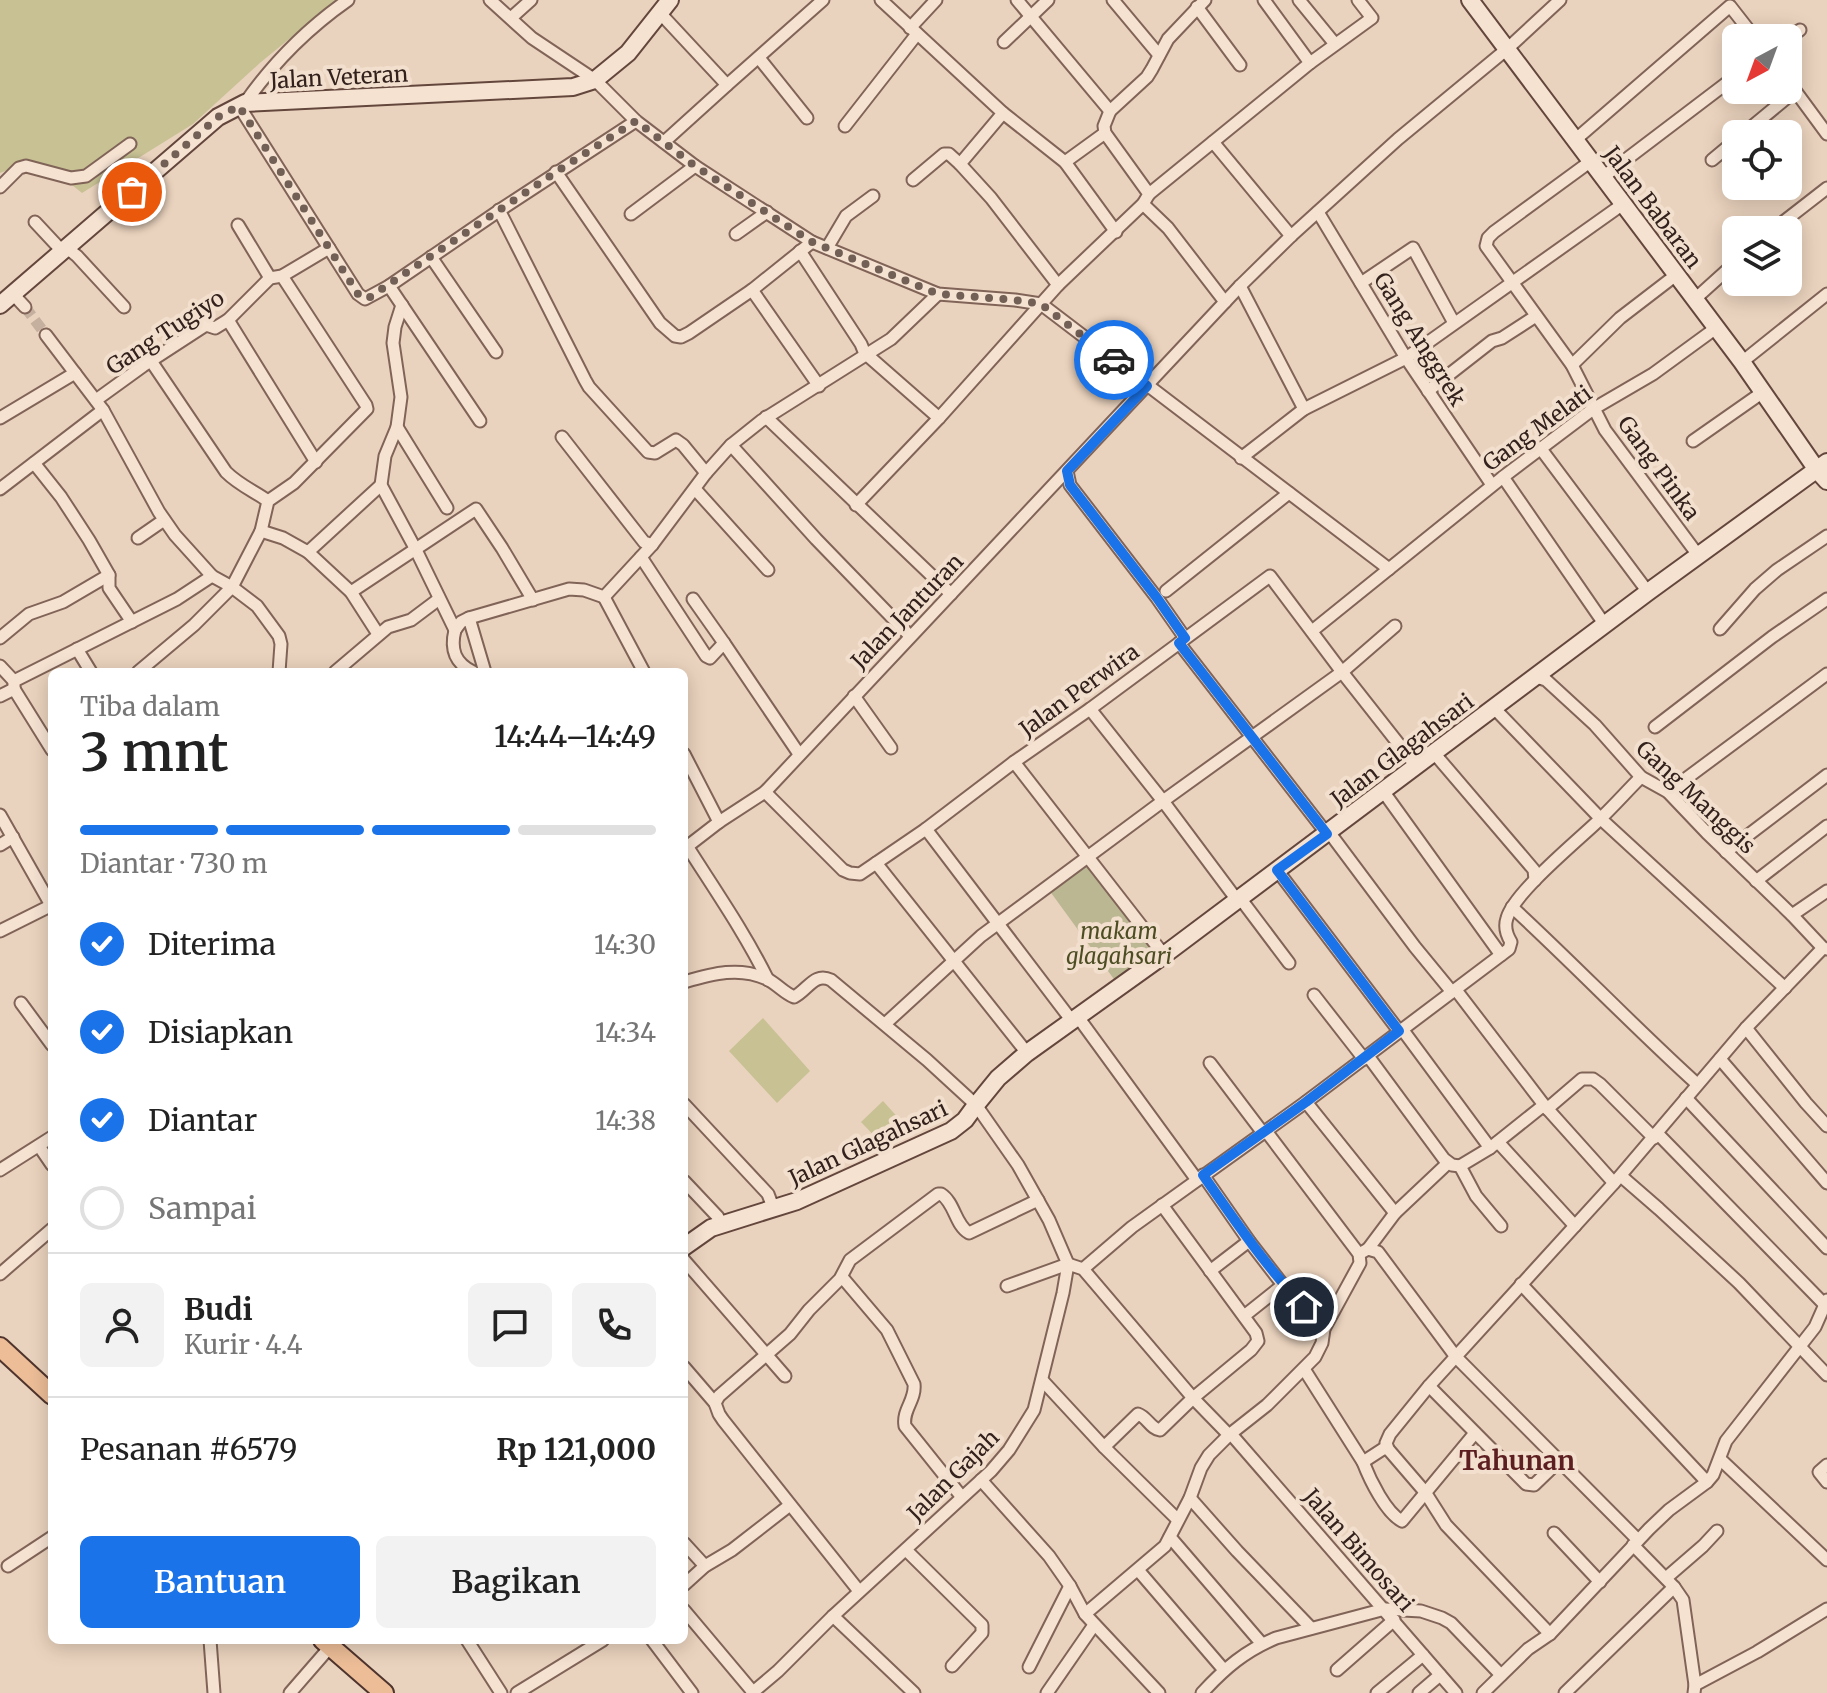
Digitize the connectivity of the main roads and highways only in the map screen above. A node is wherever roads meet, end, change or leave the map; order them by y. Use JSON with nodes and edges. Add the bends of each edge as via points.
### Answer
{"nodes":[{"id":1,"x":0,"y":1347,"type":"edge"},
{"id":2,"x":48,"y":1391,"type":"edge"},
{"id":3,"x":327,"y":1644,"type":"edge"},
{"id":4,"x":384,"y":1693,"type":"edge"}],
"edges":[{"from":1,"to":2,"type":"main road"},
{"from":3,"to":4,"type":"main road"}]}
